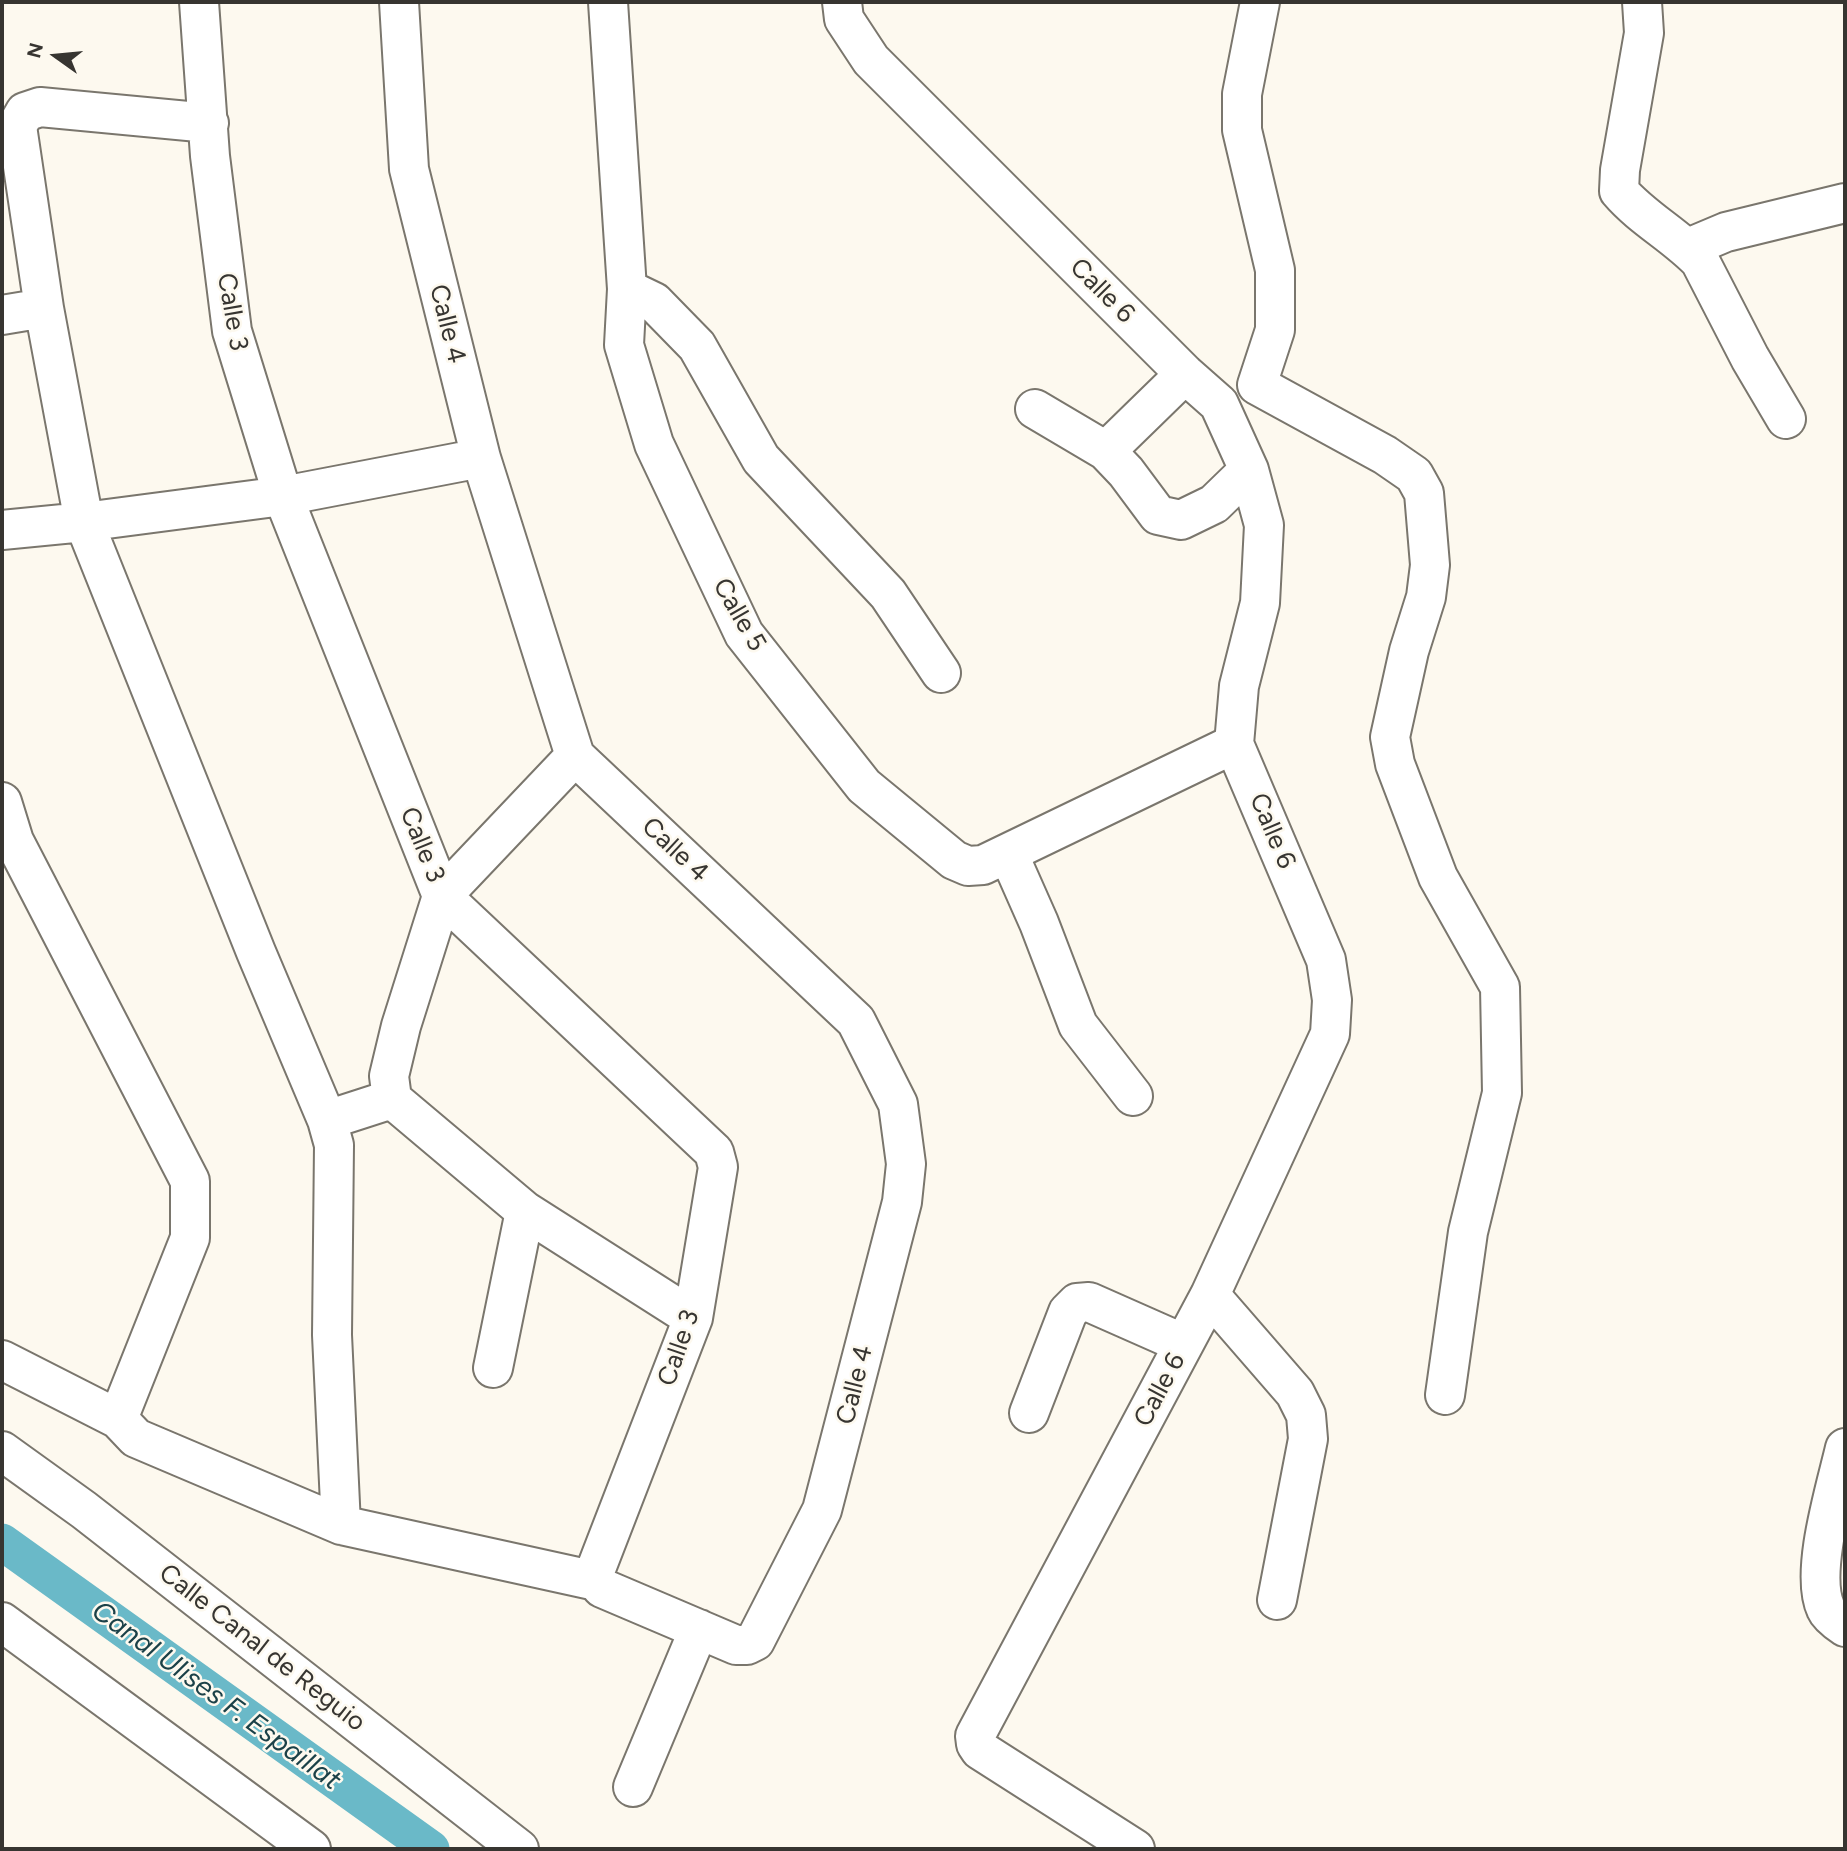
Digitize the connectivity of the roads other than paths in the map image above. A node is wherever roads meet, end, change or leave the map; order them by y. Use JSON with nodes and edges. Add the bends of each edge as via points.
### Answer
{"nodes":[{"id":1,"x":199,"y":2,"type":"edge"},
{"id":2,"x":399,"y":2,"type":"edge"},
{"id":3,"x":608,"y":2,"type":"edge"},
{"id":4,"x":842,"y":2,"type":"edge"},
{"id":5,"x":1260,"y":2,"type":"edge"},
{"id":6,"x":1642,"y":2,"type":"edge"},
{"id":7,"x":209,"y":124,"type":"junction"},
{"id":8,"x":1845,"y":203,"type":"edge"},
{"id":9,"x":1688,"y":248,"type":"junction"},
{"id":10,"x":627,"y":289,"type":"junction"},
{"id":11,"x":44,"y":308,"type":"junction"},
{"id":12,"x":2,"y":315,"type":"edge"},
{"id":13,"x":1185,"y":374,"type":"junction"},
{"id":14,"x":1257,"y":385,"type":"junction"},
{"id":15,"x":1219,"y":404,"type":"junction"},
{"id":16,"x":1035,"y":409,"type":"dead end"},
{"id":17,"x":1786,"y":419,"type":"dead end"},
{"id":18,"x":1106,"y":451,"type":"junction"},
{"id":19,"x":481,"y":458,"type":"junction"},
{"id":20,"x":1248,"y":470,"type":"junction"},
{"id":21,"x":283,"y":496,"type":"junction"},
{"id":22,"x":85,"y":522,"type":"junction"},
{"id":23,"x":2,"y":530,"type":"edge"},
{"id":24,"x":941,"y":673,"type":"dead end"},
{"id":25,"x":1234,"y":744,"type":"junction"},
{"id":26,"x":575,"y":756,"type":"junction"},
{"id":27,"x":2,"y":802,"type":"edge"},
{"id":28,"x":1008,"y":852,"type":"junction"},
{"id":29,"x":442,"y":896,"type":"junction"},
{"id":30,"x":1133,"y":1096,"type":"dead end"},
{"id":31,"x":392,"y":1099,"type":"junction"},
{"id":32,"x":327,"y":1120,"type":"junction"},
{"id":33,"x":525,"y":1211,"type":"junction"},
{"id":34,"x":1210,"y":1295,"type":"junction"},
{"id":35,"x":693,"y":1318,"type":"junction"},
{"id":36,"x":1184,"y":1344,"type":"junction"},
{"id":37,"x":2,"y":1360,"type":"edge"},
{"id":38,"x":493,"y":1368,"type":"dead end"},
{"id":39,"x":1445,"y":1395,"type":"dead end"},
{"id":40,"x":1029,"y":1413,"type":"dead end"},
{"id":41,"x":118,"y":1419,"type":"junction"},
{"id":42,"x":1845,"y":1448,"type":"edge"},
{"id":43,"x":2,"y":1451,"type":"edge"},
{"id":44,"x":341,"y":1525,"type":"junction"},
{"id":45,"x":596,"y":1581,"type":"junction"},
{"id":46,"x":1277,"y":1600,"type":"dead end"},
{"id":47,"x":2,"y":1622,"type":"edge"},
{"id":48,"x":1845,"y":1628,"type":"edge"},
{"id":49,"x":699,"y":1629,"type":"junction"},
{"id":50,"x":633,"y":1787,"type":"dead end"},
{"id":51,"x":311,"y":1849,"type":"edge"},
{"id":52,"x":519,"y":1849,"type":"edge"},
{"id":53,"x":1135,"y":1849,"type":"edge"}],
"edges":[{"from":1,"to":7,"type":"street","name":"Calle 3"},
{"from":2,"to":19,"type":"street","name":"Calle 4","via":[[409,169]]},
{"from":3,"to":10,"type":"street","name":"Calle 5"},
{"from":4,"to":13,"type":"street","name":"Calle 6","via":[[844,19],[871,60]]},
{"from":5,"to":14,"type":"street","via":[[1242,94],[1242,130],[1275,270],[1275,330]]},
{"from":6,"to":9,"type":"street","via":[[1644,33],[1619,191],[1631,206]]},
{"from":7,"to":11,"type":"street","via":[[40,107],[25,112],[17,126]]},
{"from":7,"to":21,"type":"street","name":"Calle 3","via":[[232,331]]},
{"from":8,"to":9,"type":"street","via":[[1726,232]]},
{"from":9,"to":17,"type":"street","via":[[1700,261]]},
{"from":10,"to":24,"type":"street","via":[[654,302],[697,346],[761,459],[888,594]]},
{"from":10,"to":28,"type":"street","name":"Calle 5","via":[[624,345],[654,444],[744,634],[864,786],[954,860],[968,866],[983,865]]},
{"from":11,"to":12,"type":"street"},
{"from":11,"to":22,"type":"street"},
{"from":13,"to":15,"type":"street","name":"Calle 6"},
{"from":13,"to":18,"type":"street"},
{"from":14,"to":15,"type":"street"},
{"from":14,"to":39,"type":"street","via":[[1385,455],[1414,475],[1424,493],[1430,565],[1426,597],[1390,737],[1395,764],[1438,877],[1500,987],[1502,1093],[1468,1232]]},
{"from":15,"to":20,"type":"street","name":"Calle 6"},
{"from":16,"to":18,"type":"street"},
{"from":18,"to":20,"type":"street","via":[[1158,515],[1181,520],[1214,504]]},
{"from":19,"to":21,"type":"street"},
{"from":19,"to":26,"type":"street","name":"Calle 4"},
{"from":20,"to":25,"type":"street","name":"Calle 6","via":[[1264,525],[1261,590],[1239,687]]},
{"from":21,"to":22,"type":"street"},
{"from":21,"to":29,"type":"street","name":"Calle 3"},
{"from":22,"to":23,"type":"street"},
{"from":22,"to":32,"type":"street"},
{"from":25,"to":28,"type":"street","name":"Calle 5"},
{"from":25,"to":34,"type":"street","name":"Calle 6","via":[[1326,960],[1331,1034]]},
{"from":26,"to":29,"type":"street"},
{"from":26,"to":49,"type":"street","name":"Calle 4","via":[[856,1021],[898,1104],[906,1164],[902,1202],[822,1510],[755,1641],[736,1645]]},
{"from":27,"to":41,"type":"street","via":[[14,841],[190,1181],[190,1238]]},
{"from":28,"to":30,"type":"street","via":[[1079,1025]]},
{"from":29,"to":31,"type":"street","via":[[401,1026],[389,1076]]},
{"from":29,"to":35,"type":"street","name":"Calle 3","via":[[714,1152],[718,1167]]},
{"from":31,"to":32,"type":"street"},
{"from":31,"to":33,"type":"street"},
{"from":32,"to":44,"type":"street","via":[[334,1145],[332,1335]]},
{"from":33,"to":35,"type":"street"},
{"from":33,"to":38,"type":"street"},
{"from":34,"to":36,"type":"street","name":"Calle 6"},
{"from":34,"to":46,"type":"street","via":[[1295,1393],[1306,1415],[1308,1439]]},
{"from":35,"to":45,"type":"street","name":"Calle 3","via":[[594,1574]]},
{"from":36,"to":40,"type":"street","via":[[1089,1302],[1077,1303],[1068,1312]]},
{"from":36,"to":53,"type":"street","name":"Calle 6","via":[[975,1736],[980,1751]]},
{"from":37,"to":41,"type":"street"},
{"from":41,"to":44,"type":"street","via":[[136,1438]]},
{"from":42,"to":48,"type":"street","via":[[1827,1525],[1820,1583],[1826,1610]]},
{"from":43,"to":52,"type":"street","name":"Calle Canal de Reguio"},
{"from":44,"to":45,"type":"street"},
{"from":45,"to":49,"type":"street","via":[[602,1588]]},
{"from":47,"to":51,"type":"street"},
{"from":49,"to":50,"type":"street"}]}
